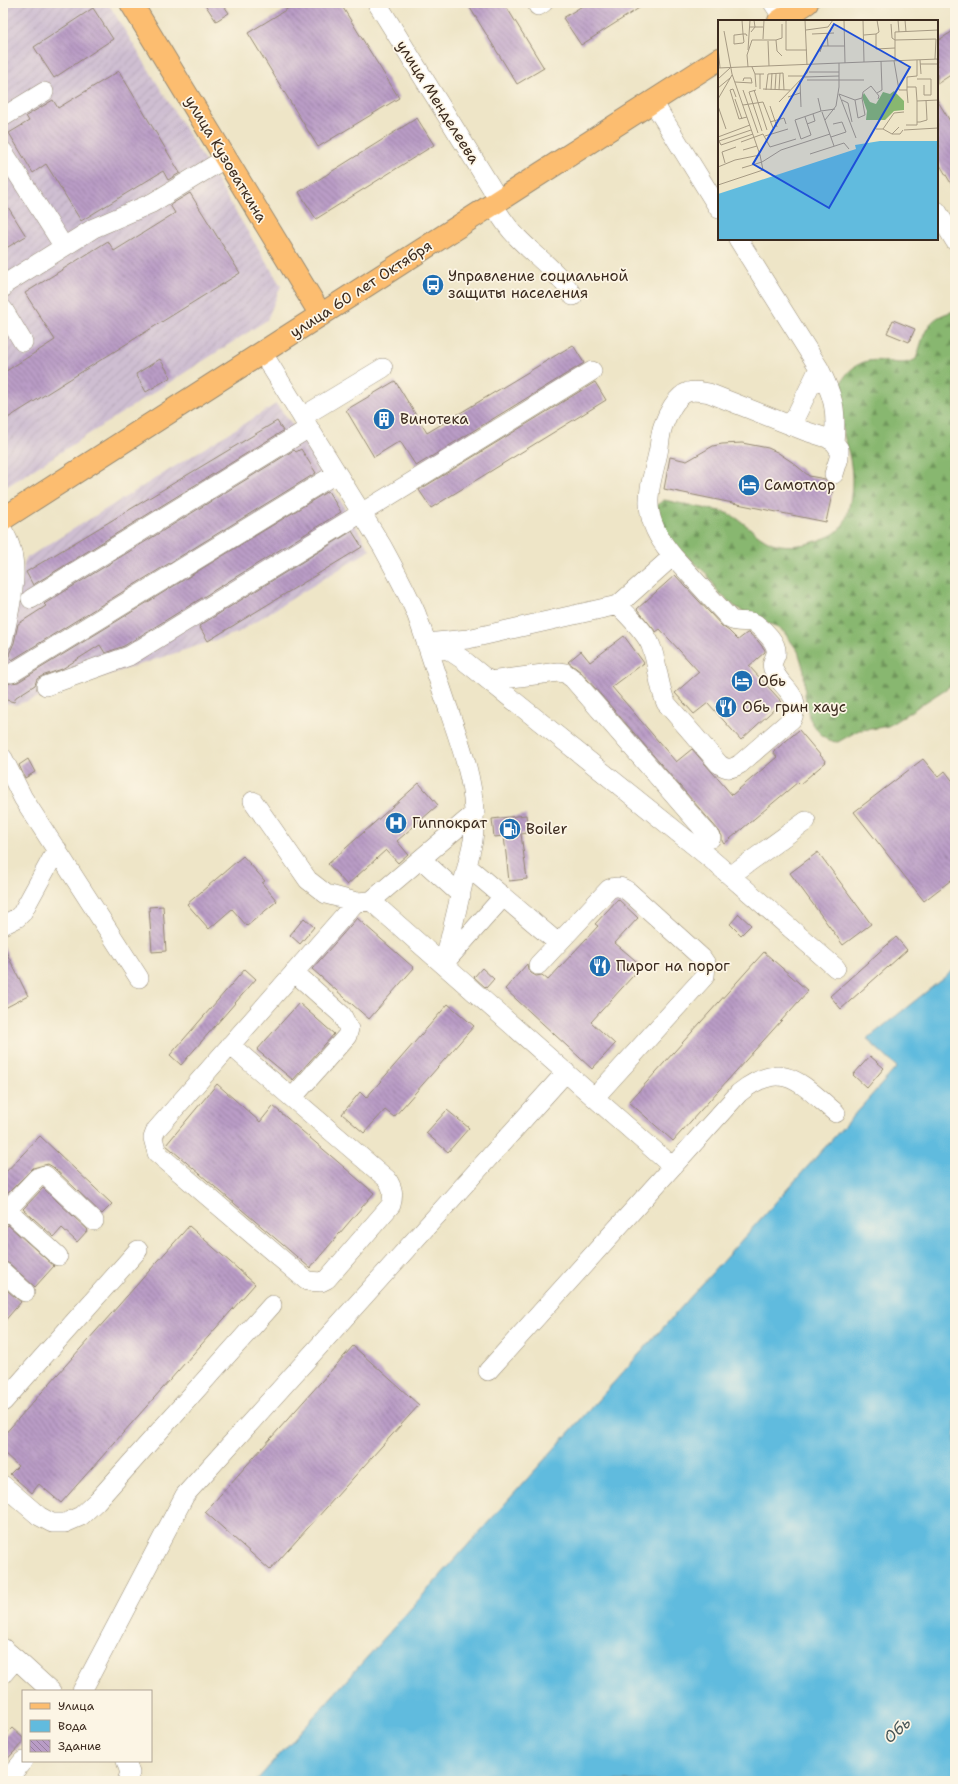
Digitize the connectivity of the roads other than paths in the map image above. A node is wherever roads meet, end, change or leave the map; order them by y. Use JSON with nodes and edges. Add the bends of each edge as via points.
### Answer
{"nodes":[{"id":1,"x":131,"y":3,"type":"edge"},
{"id":2,"x":377,"y":3,"type":"edge"},
{"id":3,"x":537,"y":3,"type":"edge"},
{"id":4,"x":543,"y":3,"type":"edge"},
{"id":5,"x":807,"y":3,"type":"edge"},
{"id":6,"x":778,"y":14,"type":"edge"},
{"id":7,"x":718,"y":60,"type":"edge"},
{"id":8,"x":44,"y":92,"type":"dead end"},
{"id":9,"x":653,"y":102,"type":"junction"},
{"id":10,"x":3,"y":117,"type":"edge"},
{"id":11,"x":3,"y":151,"type":"edge"},
{"id":12,"x":226,"y":158,"type":"junction"},
{"id":13,"x":496,"y":202,"type":"junction"},
{"id":14,"x":718,"y":206,"type":"edge"},
{"id":15,"x":938,"y":213,"type":"edge"},
{"id":16,"x":739,"y":240,"type":"edge"},
{"id":17,"x":955,"y":240,"type":"edge"},
{"id":18,"x":64,"y":247,"type":"junction"},
{"id":19,"x":3,"y":288,"type":"edge"},
{"id":20,"x":573,"y":296,"type":"dead end"},
{"id":21,"x":3,"y":309,"type":"edge"},
{"id":22,"x":321,"y":315,"type":"junction"},
{"id":23,"x":23,"y":342,"type":"dead end"},
{"id":24,"x":262,"y":352,"type":"junction"},
{"id":25,"x":383,"y":368,"type":"dead end"},
{"id":26,"x":819,"y":368,"type":"junction"},
{"id":27,"x":592,"y":371,"type":"dead end"},
{"id":28,"x":306,"y":423,"type":"junction"},
{"id":29,"x":791,"y":426,"type":"junction"},
{"id":30,"x":834,"y":442,"type":"junction"},
{"id":31,"x":337,"y":473,"type":"junction"},
{"id":32,"x":834,"y":474,"type":"dead end"},
{"id":33,"x":362,"y":514,"type":"junction"},
{"id":34,"x":3,"y":519,"type":"edge"},
{"id":35,"x":3,"y":530,"type":"edge"},
{"id":36,"x":673,"y":556,"type":"junction"},
{"id":37,"x":31,"y":599,"type":"dead end"},
{"id":38,"x":618,"y":605,"type":"junction"},
{"id":39,"x":3,"y":641,"type":"edge"},
{"id":40,"x":426,"y":643,"type":"junction"},
{"id":41,"x":12,"y":673,"type":"dead end"},
{"id":42,"x":490,"y":681,"type":"junction"},
{"id":43,"x":46,"y":686,"type":"dead end"},
{"id":44,"x":3,"y":758,"type":"edge"},
{"id":45,"x":253,"y":801,"type":"dead end"},
{"id":46,"x":475,"y":813,"type":"junction"},
{"id":47,"x":806,"y":821,"type":"dead end"},
{"id":48,"x":685,"y":838,"type":"junction"},
{"id":49,"x":57,"y":849,"type":"junction"},
{"id":50,"x":421,"y":859,"type":"junction"},
{"id":51,"x":468,"y":867,"type":"junction"},
{"id":52,"x":730,"y":876,"type":"junction"},
{"id":53,"x":460,"y":896,"type":"junction"},
{"id":54,"x":503,"y":897,"type":"junction"},
{"id":55,"x":364,"y":902,"type":"junction"},
{"id":56,"x":3,"y":925,"type":"edge"},
{"id":57,"x":558,"y":943,"type":"junction"},
{"id":58,"x":444,"y":964,"type":"junction"},
{"id":59,"x":538,"y":965,"type":"dead end"},
{"id":60,"x":836,"y":968,"type":"dead end"},
{"id":61,"x":294,"y":972,"type":"junction"},
{"id":62,"x":140,"y":978,"type":"dead end"},
{"id":63,"x":230,"y":1045,"type":"junction"},
{"id":64,"x":566,"y":1072,"type":"junction"},
{"id":65,"x":595,"y":1097,"type":"junction"},
{"id":66,"x":292,"y":1098,"type":"junction"},
{"id":67,"x":836,"y":1113,"type":"dead end"},
{"id":68,"x":672,"y":1166,"type":"junction"},
{"id":69,"x":4,"y":1210,"type":"edge"},
{"id":70,"x":94,"y":1220,"type":"dead end"},
{"id":71,"x":138,"y":1250,"type":"dead end"},
{"id":72,"x":58,"y":1256,"type":"dead end"},
{"id":73,"x":3,"y":1272,"type":"edge"},
{"id":74,"x":26,"y":1292,"type":"dead end"},
{"id":75,"x":272,"y":1305,"type":"dead end"},
{"id":76,"x":488,"y":1370,"type":"dead end"},
{"id":77,"x":3,"y":1402,"type":"edge"},
{"id":78,"x":3,"y":1485,"type":"edge"},
{"id":79,"x":9,"y":1654,"type":"edge"},
{"id":80,"x":3,"y":1674,"type":"edge"},
{"id":81,"x":50,"y":1690,"type":"edge"},
{"id":82,"x":83,"y":1690,"type":"edge"},
{"id":83,"x":23,"y":1762,"type":"edge"},
{"id":84,"x":126,"y":1762,"type":"edge"},
{"id":85,"x":6,"y":1781,"type":"edge"},
{"id":86,"x":127,"y":1781,"type":"edge"}],
"edges":[{"from":1,"to":12,"type":"main road","name":"улица Кузоваткина"},
{"from":2,"to":13,"type":"street","name":"улица Менделеева"},
{"from":3,"to":4,"type":"street","via":[[538,6]]},
{"from":5,"to":6,"type":"main road"},
{"from":7,"to":9,"type":"main road","name":"улица 60 лет Октября"},
{"from":8,"to":10,"type":"street"},
{"from":9,"to":13,"type":"main road","name":"улица 60 лет Октября"},
{"from":9,"to":14,"type":"street"},
{"from":11,"to":18,"type":"street"},
{"from":12,"to":18,"type":"street","via":[[152,203],[102,223]]},
{"from":12,"to":22,"type":"main road","name":"улица Кузоваткина"},
{"from":13,"to":20,"type":"street","name":"улица Менделеева","via":[[507,226],[554,270]]},
{"from":13,"to":22,"type":"main road","name":"улица 60 лет Октября"},
{"from":15,"to":17,"type":"street"},
{"from":16,"to":26,"type":"street"},
{"from":18,"to":19,"type":"street","via":[[5,284]]},
{"from":21,"to":23,"type":"street"},
{"from":22,"to":24,"type":"main road","name":"улица 60 лет Октября"},
{"from":24,"to":28,"type":"street"},
{"from":24,"to":34,"type":"main road","name":"улица 60 лет Октября"},
{"from":25,"to":28,"type":"street"},
{"from":26,"to":29,"type":"street"},
{"from":26,"to":30,"type":"street","via":[[833,399],[836,419]]},
{"from":27,"to":33,"type":"street"},
{"from":28,"to":31,"type":"street"},
{"from":28,"to":37,"type":"street"},
{"from":29,"to":30,"type":"street"},
{"from":29,"to":36,"type":"street","via":[[709,393],[688,392],[680,397],[663,426],[649,498],[654,527]]},
{"from":30,"to":32,"type":"street","via":[[839,450]]},
{"from":31,"to":33,"type":"street"},
{"from":31,"to":41,"type":"street"},
{"from":33,"to":40,"type":"street","via":[[398,577]]},
{"from":33,"to":43,"type":"street","via":[[128,656]]},
{"from":35,"to":39,"type":"street","via":[[11,547],[15,575]]},
{"from":36,"to":38,"type":"street"},
{"from":36,"to":38,"type":"street","via":[[730,619],[753,623],[773,642],[776,653],[772,662],[773,670],[793,695],[795,712],[792,719],[740,764],[733,769],[725,769],[666,703],[648,639]]},
{"from":38,"to":40,"type":"street","via":[[468,639]]},
{"from":40,"to":42,"type":"street","via":[[450,651]]},
{"from":40,"to":46,"type":"street","via":[[468,769]]},
{"from":42,"to":48,"type":"street"},
{"from":42,"to":48,"type":"street","via":[[558,672],[574,679],[705,831]]},
{"from":44,"to":49,"type":"street","via":[[24,798]]},
{"from":45,"to":55,"type":"street","via":[[308,880],[326,894]]},
{"from":46,"to":50,"type":"street"},
{"from":46,"to":51,"type":"street"},
{"from":47,"to":52,"type":"street"},
{"from":48,"to":52,"type":"street"},
{"from":49,"to":56,"type":"street","via":[[22,913]]},
{"from":49,"to":62,"type":"street"},
{"from":50,"to":53,"type":"street"},
{"from":50,"to":55,"type":"street"},
{"from":51,"to":53,"type":"street"},
{"from":51,"to":54,"type":"street"},
{"from":52,"to":60,"type":"street"},
{"from":53,"to":58,"type":"street"},
{"from":54,"to":57,"type":"street"},
{"from":54,"to":58,"type":"street"},
{"from":55,"to":58,"type":"street"},
{"from":55,"to":61,"type":"street"},
{"from":57,"to":59,"type":"street"},
{"from":57,"to":65,"type":"street","via":[[609,889],[615,886],[629,892],[706,964],[705,976]]},
{"from":58,"to":64,"type":"street"},
{"from":61,"to":63,"type":"street"},
{"from":61,"to":66,"type":"street","via":[[342,1015],[349,1029],[348,1036]]},
{"from":63,"to":66,"type":"street"},
{"from":63,"to":66,"type":"street","via":[[156,1130],[153,1138],[154,1147],[157,1153],[307,1281],[321,1282],[327,1279],[390,1205],[393,1188],[387,1179]]},
{"from":64,"to":65,"type":"street"},
{"from":64,"to":82,"type":"street","via":[[185,1495]]},
{"from":65,"to":68,"type":"street"},
{"from":67,"to":68,"type":"street","via":[[788,1076],[763,1077],[738,1093]]},
{"from":68,"to":76,"type":"street"},
{"from":69,"to":70,"type":"street","via":[[37,1178],[45,1175]]},
{"from":69,"to":72,"type":"street"},
{"from":71,"to":77,"type":"street"},
{"from":73,"to":74,"type":"street"},
{"from":75,"to":78,"type":"street","via":[[81,1516],[65,1523],[52,1523],[39,1516]]},
{"from":79,"to":80,"type":"street"},
{"from":79,"to":81,"type":"street"},
{"from":83,"to":85,"type":"street"},
{"from":84,"to":86,"type":"street","via":[[130,1773]]}]}
